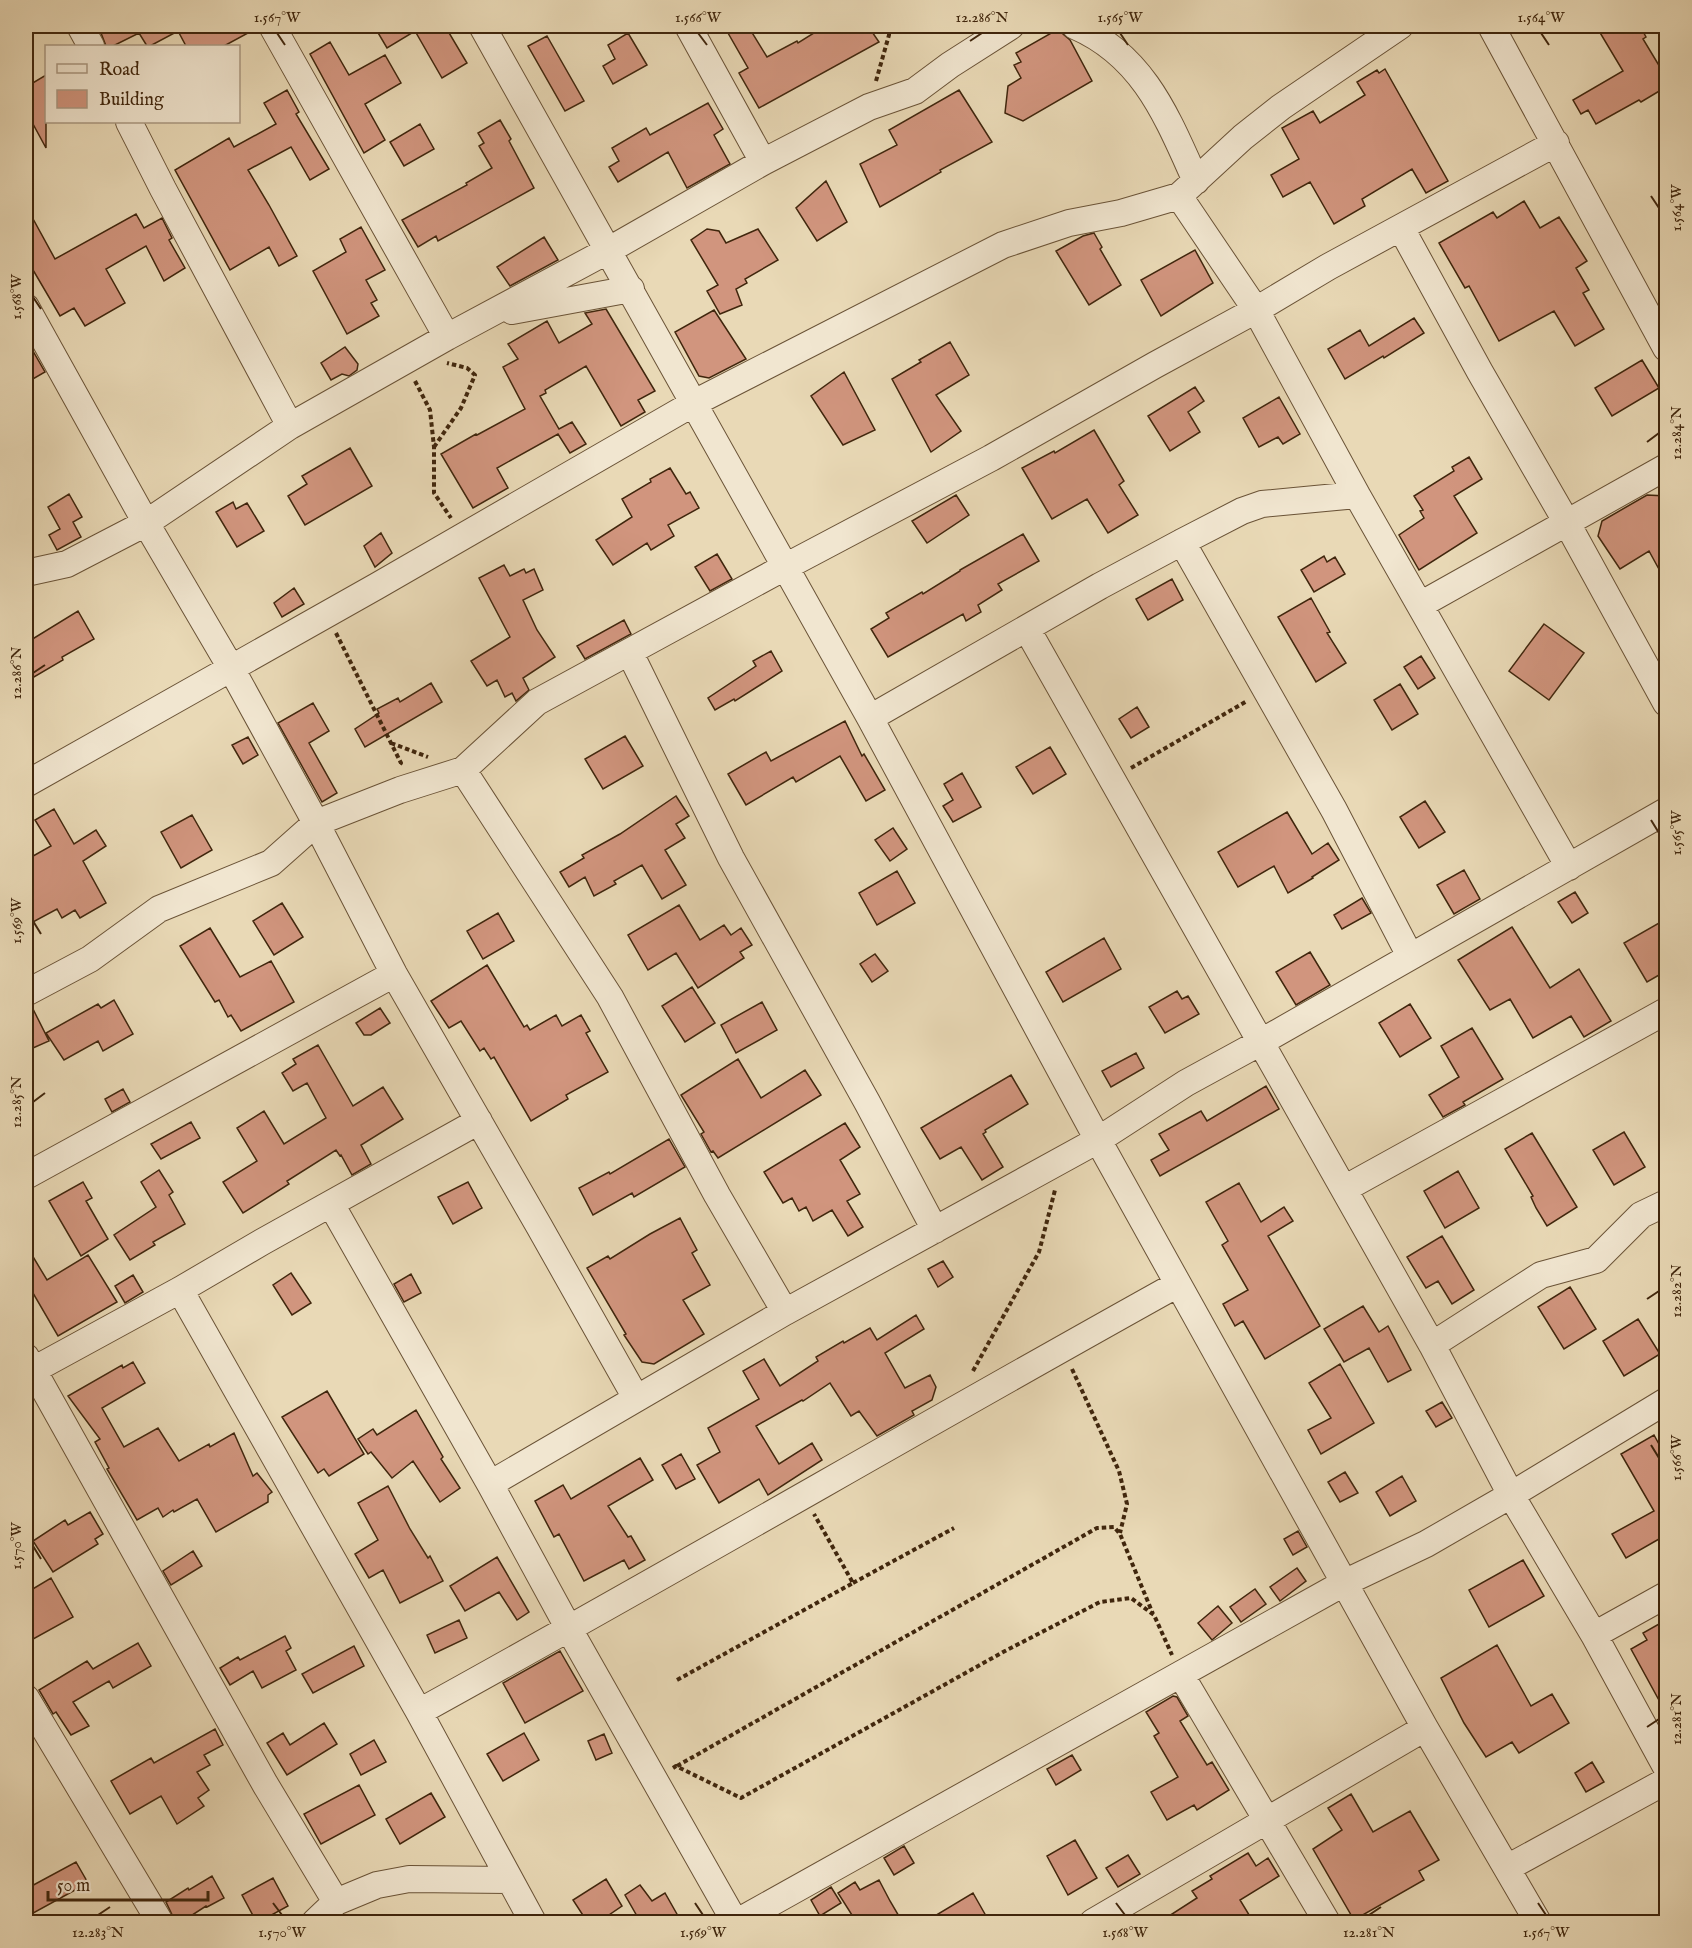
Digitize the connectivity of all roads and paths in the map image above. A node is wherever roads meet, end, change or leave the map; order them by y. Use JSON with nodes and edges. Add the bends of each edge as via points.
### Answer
{"nodes":[{"id":1,"x":80,"y":26,"type":"edge"},
{"id":2,"x":272,"y":26,"type":"edge"},
{"id":3,"x":482,"y":26,"type":"edge"},
{"id":4,"x":688,"y":26,"type":"edge"},
{"id":5,"x":889,"y":26,"type":"edge"},
{"id":6,"x":1011,"y":26,"type":"edge"},
{"id":7,"x":1075,"y":26,"type":"edge"},
{"id":8,"x":1400,"y":26,"type":"edge"},
{"id":9,"x":1491,"y":26,"type":"edge"},
{"id":10,"x":90,"y":45,"type":"edge"},
{"id":11,"x":869,"y":107,"type":"junction"},
{"id":12,"x":130,"y":123,"type":"edge"},
{"id":13,"x":1556,"y":143,"type":"junction"},
{"id":14,"x":763,"y":162,"type":"junction"},
{"id":15,"x":1187,"y":189,"type":"junction"},
{"id":16,"x":1401,"y":228,"type":"junction"},
{"id":17,"x":609,"y":250,"type":"junction"},
{"id":18,"x":631,"y":289,"type":"junction"},
{"id":19,"x":26,"y":307,"type":"edge"},
{"id":20,"x":1256,"y":310,"type":"junction"},
{"id":21,"x":491,"y":314,"type":"junction"},
{"id":22,"x":447,"y":337,"type":"junction"},
{"id":23,"x":1666,"y":348,"type":"edge"},
{"id":24,"x":405,"y":362,"type":"junction"},
{"id":25,"x":694,"y":403,"type":"junction"},
{"id":26,"x":290,"y":426,"type":"junction"},
{"id":27,"x":434,"y":447,"type":"junction"},
{"id":28,"x":1666,"y":467,"type":"edge"},
{"id":29,"x":1357,"y":495,"type":"junction"},
{"id":30,"x":146,"y":523,"type":"junction"},
{"id":31,"x":1567,"y":523,"type":"junction"},
{"id":32,"x":463,"y":536,"type":"junction"},
{"id":33,"x":1182,"y":542,"type":"junction"},
{"id":34,"x":785,"y":567,"type":"junction"},
{"id":35,"x":26,"y":573,"type":"edge"},
{"id":36,"x":1420,"y":605,"type":"junction"},
{"id":37,"x":327,"y":614,"type":"junction"},
{"id":38,"x":1027,"y":629,"type":"junction"},
{"id":39,"x":630,"y":652,"type":"junction"},
{"id":40,"x":231,"y":668,"type":"junction"},
{"id":41,"x":1265,"y":690,"type":"junction"},
{"id":42,"x":1666,"y":703,"type":"edge"},
{"id":43,"x":870,"y":718,"type":"junction"},
{"id":44,"x":463,"y":770,"type":"junction"},
{"id":45,"x":395,"y":771,"type":"dead end"},
{"id":46,"x":1112,"y":779,"type":"junction"},
{"id":47,"x":26,"y":784,"type":"edge"},
{"id":48,"x":1666,"y":811,"type":"edge"},
{"id":49,"x":316,"y":823,"type":"junction"},
{"id":50,"x":1569,"y":867,"type":"junction"},
{"id":51,"x":1410,"y":956,"type":"junction"},
{"id":52,"x":394,"y":974,"type":"junction"},
{"id":53,"x":26,"y":993,"type":"edge"},
{"id":54,"x":1666,"y":1011,"type":"edge"},
{"id":55,"x":1261,"y":1042,"type":"junction"},
{"id":56,"x":479,"y":1121,"type":"junction"},
{"id":57,"x":1098,"y":1140,"type":"junction"},
{"id":58,"x":1063,"y":1160,"type":"junction"},
{"id":59,"x":26,"y":1176,"type":"edge"},
{"id":60,"x":1344,"y":1189,"type":"junction"},
{"id":61,"x":1666,"y":1203,"type":"edge"},
{"id":62,"x":331,"y":1204,"type":"junction"},
{"id":63,"x":935,"y":1230,"type":"junction"},
{"id":64,"x":1178,"y":1284,"type":"junction"},
{"id":65,"x":180,"y":1290,"type":"junction"},
{"id":66,"x":785,"y":1312,"type":"junction"},
{"id":67,"x":1432,"y":1345,"type":"junction"},
{"id":68,"x":1063,"y":1348,"type":"junction"},
{"id":69,"x":28,"y":1367,"type":"edge"},
{"id":70,"x":970,"y":1377,"type":"dead end"},
{"id":71,"x":636,"y":1398,"type":"junction"},
{"id":72,"x":1666,"y":1401,"type":"edge"},
{"id":73,"x":490,"y":1484,"type":"junction"},
{"id":74,"x":803,"y":1495,"type":"junction"},
{"id":75,"x":1512,"y":1495,"type":"junction"},
{"id":76,"x":954,"y":1528,"type":"dead end"},
{"id":77,"x":1120,"y":1534,"type":"junction"},
{"id":78,"x":853,"y":1582,"type":"junction"},
{"id":79,"x":1344,"y":1583,"type":"junction"},
{"id":80,"x":1666,"y":1595,"type":"edge"},
{"id":81,"x":1154,"y":1615,"type":"junction"},
{"id":82,"x":569,"y":1629,"type":"junction"},
{"id":83,"x":1594,"y":1635,"type":"junction"},
{"id":84,"x":1181,"y":1675,"type":"junction"},
{"id":85,"x":677,"y":1680,"type":"dead end"},
{"id":86,"x":26,"y":1698,"type":"edge"},
{"id":87,"x":418,"y":1712,"type":"junction"},
{"id":88,"x":1425,"y":1728,"type":"junction"},
{"id":89,"x":676,"y":1766,"type":"junction"},
{"id":90,"x":1666,"y":1767,"type":"edge"},
{"id":91,"x":653,"y":1777,"type":"junction"},
{"id":92,"x":1666,"y":1781,"type":"edge"},
{"id":93,"x":1267,"y":1819,"type":"junction"},
{"id":94,"x":1507,"y":1868,"type":"junction"},
{"id":95,"x":509,"y":1880,"type":"junction"},
{"id":96,"x":336,"y":1902,"type":"junction"},
{"id":97,"x":1108,"y":1919,"type":"edge"},
{"id":98,"x":160,"y":1923,"type":"edge"},
{"id":99,"x":315,"y":1923,"type":"edge"},
{"id":100,"x":533,"y":1923,"type":"edge"},
{"id":101,"x":736,"y":1923,"type":"edge"},
{"id":102,"x":1327,"y":1923,"type":"edge"},
{"id":103,"x":1538,"y":1923,"type":"edge"}],
"edges":[{"from":1,"to":10,"type":"street"},
{"from":2,"to":22,"type":"street"},
{"from":3,"to":17,"type":"street"},
{"from":4,"to":14,"type":"street"},
{"from":5,"to":11,"type":"path"},
{"from":6,"to":11,"type":"street","via":[[915,90]]},
{"from":7,"to":15,"type":"street","via":[[1109,45],[1140,75],[1159,104]]},
{"from":8,"to":15,"type":"street","via":[[1281,107]]},
{"from":9,"to":13,"type":"street"},
{"from":11,"to":14,"type":"street"},
{"from":12,"to":26,"type":"street"},
{"from":13,"to":16,"type":"street"},
{"from":13,"to":23,"type":"street"},
{"from":14,"to":17,"type":"street"},
{"from":15,"to":20,"type":"street"},
{"from":15,"to":25,"type":"street","via":[[1120,213],[1069,223],[1003,245]]},
{"from":16,"to":20,"type":"street"},
{"from":16,"to":31,"type":"street"},
{"from":17,"to":18,"type":"street"},
{"from":17,"to":21,"type":"street"},
{"from":18,"to":21,"type":"street"},
{"from":18,"to":25,"type":"street"},
{"from":19,"to":30,"type":"street"},
{"from":20,"to":29,"type":"street"},
{"from":20,"to":34,"type":"street"},
{"from":21,"to":22,"type":"street"},
{"from":22,"to":24,"type":"street"},
{"from":24,"to":26,"type":"street"},
{"from":24,"to":27,"type":"path","via":[[430,410]]},
{"from":24,"to":27,"type":"path","via":[[448,363],[467,368],[475,375],[461,408]]},
{"from":25,"to":32,"type":"street"},
{"from":25,"to":34,"type":"street"},
{"from":26,"to":30,"type":"street"},
{"from":27,"to":32,"type":"path","via":[[434,493]]},
{"from":28,"to":31,"type":"street"},
{"from":29,"to":33,"type":"street","via":[[1262,504]]},
{"from":29,"to":36,"type":"street"},
{"from":30,"to":35,"type":"street","via":[[67,564]]},
{"from":30,"to":40,"type":"street"},
{"from":31,"to":36,"type":"street"},
{"from":31,"to":42,"type":"street"},
{"from":32,"to":37,"type":"street"},
{"from":33,"to":38,"type":"street"},
{"from":33,"to":41,"type":"street"},
{"from":34,"to":39,"type":"street"},
{"from":34,"to":43,"type":"street"},
{"from":36,"to":50,"type":"street"},
{"from":37,"to":40,"type":"street"},
{"from":37,"to":45,"type":"path","via":[[401,763]]},
{"from":38,"to":43,"type":"street"},
{"from":38,"to":46,"type":"street"},
{"from":39,"to":44,"type":"street","via":[[537,702]]},
{"from":39,"to":63,"type":"street","via":[[731,858]]},
{"from":40,"to":47,"type":"street"},
{"from":40,"to":49,"type":"street"},
{"from":41,"to":46,"type":"path"},
{"from":41,"to":51,"type":"street","via":[[1334,810]]},
{"from":43,"to":57,"type":"street"},
{"from":44,"to":49,"type":"street"},
{"from":44,"to":66,"type":"street","via":[[610,997]]},
{"from":46,"to":55,"type":"street"},
{"from":48,"to":50,"type":"street"},
{"from":49,"to":52,"type":"street"},
{"from":49,"to":53,"type":"street","via":[[271,863],[159,909],[90,959]]},
{"from":50,"to":51,"type":"street"},
{"from":51,"to":55,"type":"street"},
{"from":52,"to":56,"type":"street"},
{"from":52,"to":59,"type":"street"},
{"from":54,"to":60,"type":"street"},
{"from":55,"to":57,"type":"street","via":[[1186,1083]]},
{"from":55,"to":60,"type":"street"},
{"from":56,"to":62,"type":"street"},
{"from":56,"to":71,"type":"street"},
{"from":57,"to":58,"type":"street"},
{"from":57,"to":64,"type":"street"},
{"from":58,"to":63,"type":"street"},
{"from":58,"to":70,"type":"path","via":[[1038,1252]]},
{"from":60,"to":67,"type":"street"},
{"from":61,"to":67,"type":"street","via":[[1641,1215],[1596,1260],[1541,1275]]},
{"from":62,"to":65,"type":"street"},
{"from":62,"to":73,"type":"street"},
{"from":63,"to":66,"type":"street"},
{"from":64,"to":68,"type":"street"},
{"from":64,"to":79,"type":"street"},
{"from":65,"to":69,"type":"street"},
{"from":65,"to":87,"type":"street"},
{"from":66,"to":71,"type":"street"},
{"from":67,"to":75,"type":"street"},
{"from":68,"to":74,"type":"street"},
{"from":68,"to":77,"type":"path","via":[[1119,1471],[1127,1504]]},
{"from":69,"to":96,"type":"street"},
{"from":71,"to":73,"type":"street"},
{"from":72,"to":75,"type":"street"},
{"from":73,"to":82,"type":"street"},
{"from":74,"to":78,"type":"path"},
{"from":74,"to":82,"type":"street"},
{"from":75,"to":79,"type":"street","via":[[1426,1544]]},
{"from":75,"to":83,"type":"street"},
{"from":76,"to":78,"type":"path"},
{"from":77,"to":81,"type":"path"},
{"from":77,"to":89,"type":"path","via":[[1114,1527],[1097,1528]]},
{"from":78,"to":85,"type":"path"},
{"from":79,"to":84,"type":"street"},
{"from":79,"to":88,"type":"street"},
{"from":80,"to":83,"type":"street"},
{"from":81,"to":84,"type":"path"},
{"from":81,"to":89,"type":"path","via":[[1131,1598],[1100,1602],[741,1798]]},
{"from":82,"to":87,"type":"street"},
{"from":82,"to":91,"type":"street"},
{"from":83,"to":90,"type":"street"},
{"from":84,"to":93,"type":"street"},
{"from":84,"to":101,"type":"street"},
{"from":86,"to":98,"type":"street"},
{"from":87,"to":95,"type":"street"},
{"from":88,"to":93,"type":"street"},
{"from":88,"to":94,"type":"street"},
{"from":89,"to":91,"type":"path"},
{"from":91,"to":101,"type":"street"},
{"from":92,"to":94,"type":"street"},
{"from":93,"to":97,"type":"street"},
{"from":93,"to":102,"type":"street"},
{"from":94,"to":103,"type":"street"},
{"from":95,"to":96,"type":"street","via":[[409,1879],[377,1885]]},
{"from":95,"to":100,"type":"street"},
{"from":96,"to":99,"type":"street"}]}
